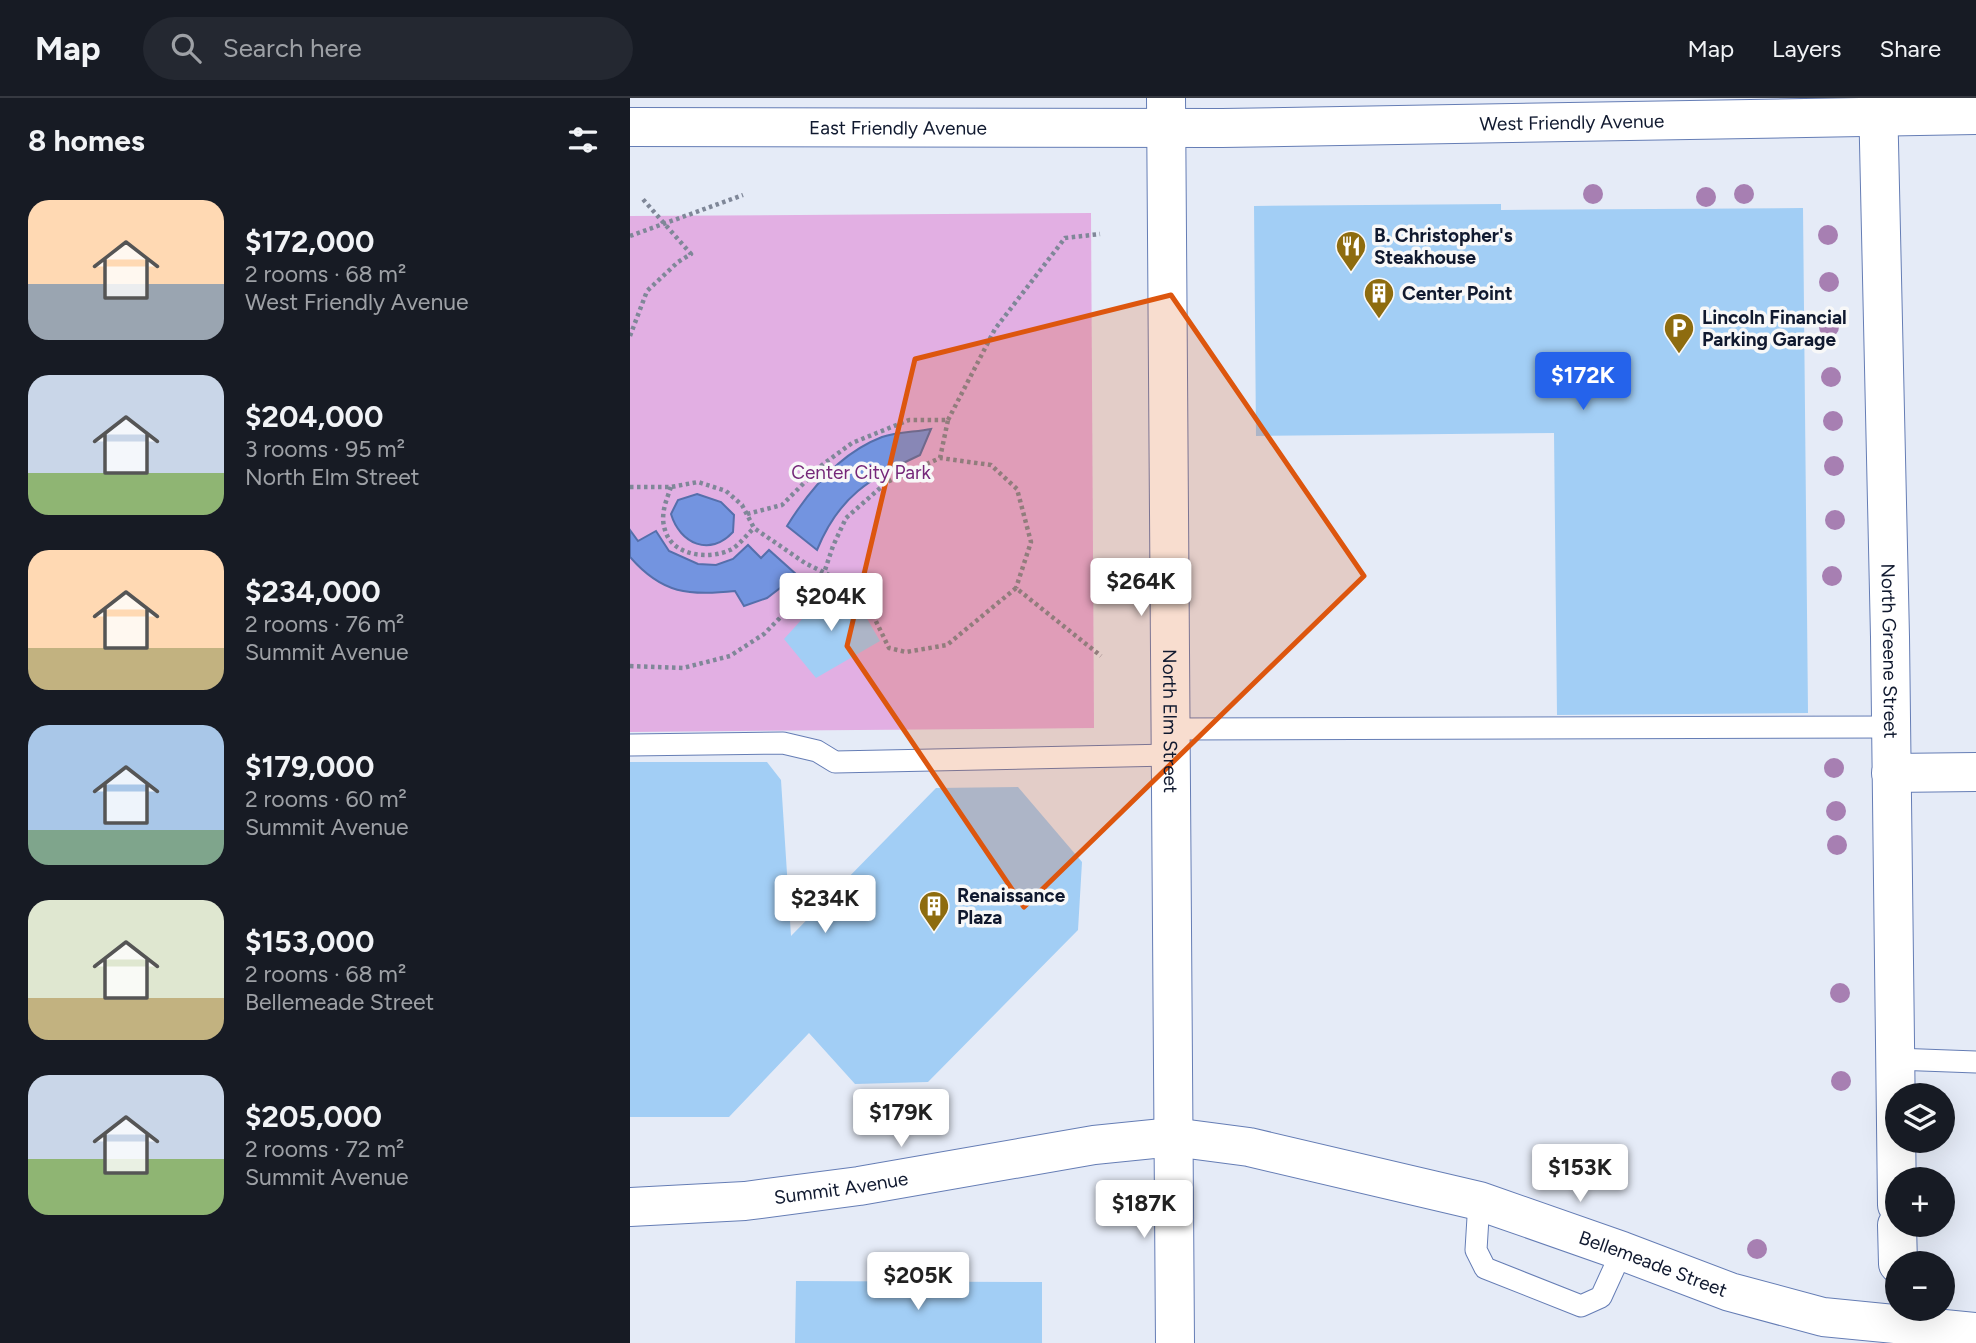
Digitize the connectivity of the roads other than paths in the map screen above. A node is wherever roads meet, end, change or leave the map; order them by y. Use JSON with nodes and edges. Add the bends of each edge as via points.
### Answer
{"nodes":[{"id":1,"x":1878,"y":107,"type":"edge"},
{"id":2,"x":1166,"y":113,"type":"edge"},
{"id":3,"x":1976,"y":115,"type":"edge"},
{"id":4,"x":630,"y":127,"type":"edge"},
{"id":5,"x":1891,"y":727,"type":"junction"},
{"id":6,"x":1171,"y":742,"type":"junction"},
{"id":7,"x":630,"y":745,"type":"edge"},
{"id":8,"x":1976,"y":772,"type":"edge"},
{"id":9,"x":1891,"y":773,"type":"junction"},
{"id":10,"x":1895,"y":1059,"type":"junction"},
{"id":11,"x":1976,"y":1062,"type":"edge"},
{"id":12,"x":1173,"y":1137,"type":"junction"},
{"id":13,"x":1896,"y":1167,"type":"edge"},
{"id":14,"x":1479,"y":1201,"type":"junction"},
{"id":15,"x":630,"y":1207,"type":"edge"},
{"id":16,"x":1622,"y":1251,"type":"junction"},
{"id":17,"x":1899,"y":1325,"type":"edge"},
{"id":18,"x":1976,"y":1332,"type":"edge"},
{"id":19,"x":1175,"y":1343,"type":"edge"}],
"edges":[{"from":1,"to":2,"type":"street","name":"West Friendly Avenue"},
{"from":1,"to":3,"type":"street","name":"West Friendly Avenue"},
{"from":1,"to":5,"type":"street","name":"North Greene Street"},
{"from":2,"to":4,"type":"street","name":"East Friendly Avenue"},
{"from":2,"to":6,"type":"street","name":"North Elm Street"},
{"from":5,"to":6,"type":"lane"},
{"from":5,"to":9,"type":"street","name":"North Greene Street"},
{"from":6,"to":7,"type":"lane","via":[[835,762],[817,751],[783,743]]},
{"from":6,"to":12,"type":"street","name":"North Elm Street"},
{"from":8,"to":9,"type":"street"},
{"from":9,"to":10,"type":"street","name":"North Greene Street"},
{"from":10,"to":11,"type":"lane"},
{"from":10,"to":13,"type":"street","name":"North Greene Street"},
{"from":12,"to":14,"type":"street","name":"Bellemeade Street","via":[[1249,1147]]},
{"from":12,"to":15,"type":"street","name":"Summit Avenue","via":[[1094,1145],[746,1201]]},
{"from":12,"to":19,"type":"street","name":"North Elm Street"},
{"from":14,"to":16,"type":"street","name":"Bellemeade Street"},
{"from":14,"to":16,"type":"lane","via":[[1476,1250],[1485,1268],[1581,1306],[1601,1297]]},
{"from":16,"to":17,"type":"street","name":"Bellemeade Street","via":[[1730,1292],[1823,1317]]},
{"from":17,"to":18,"type":"street","name":"Bellemeade Street"}]}
